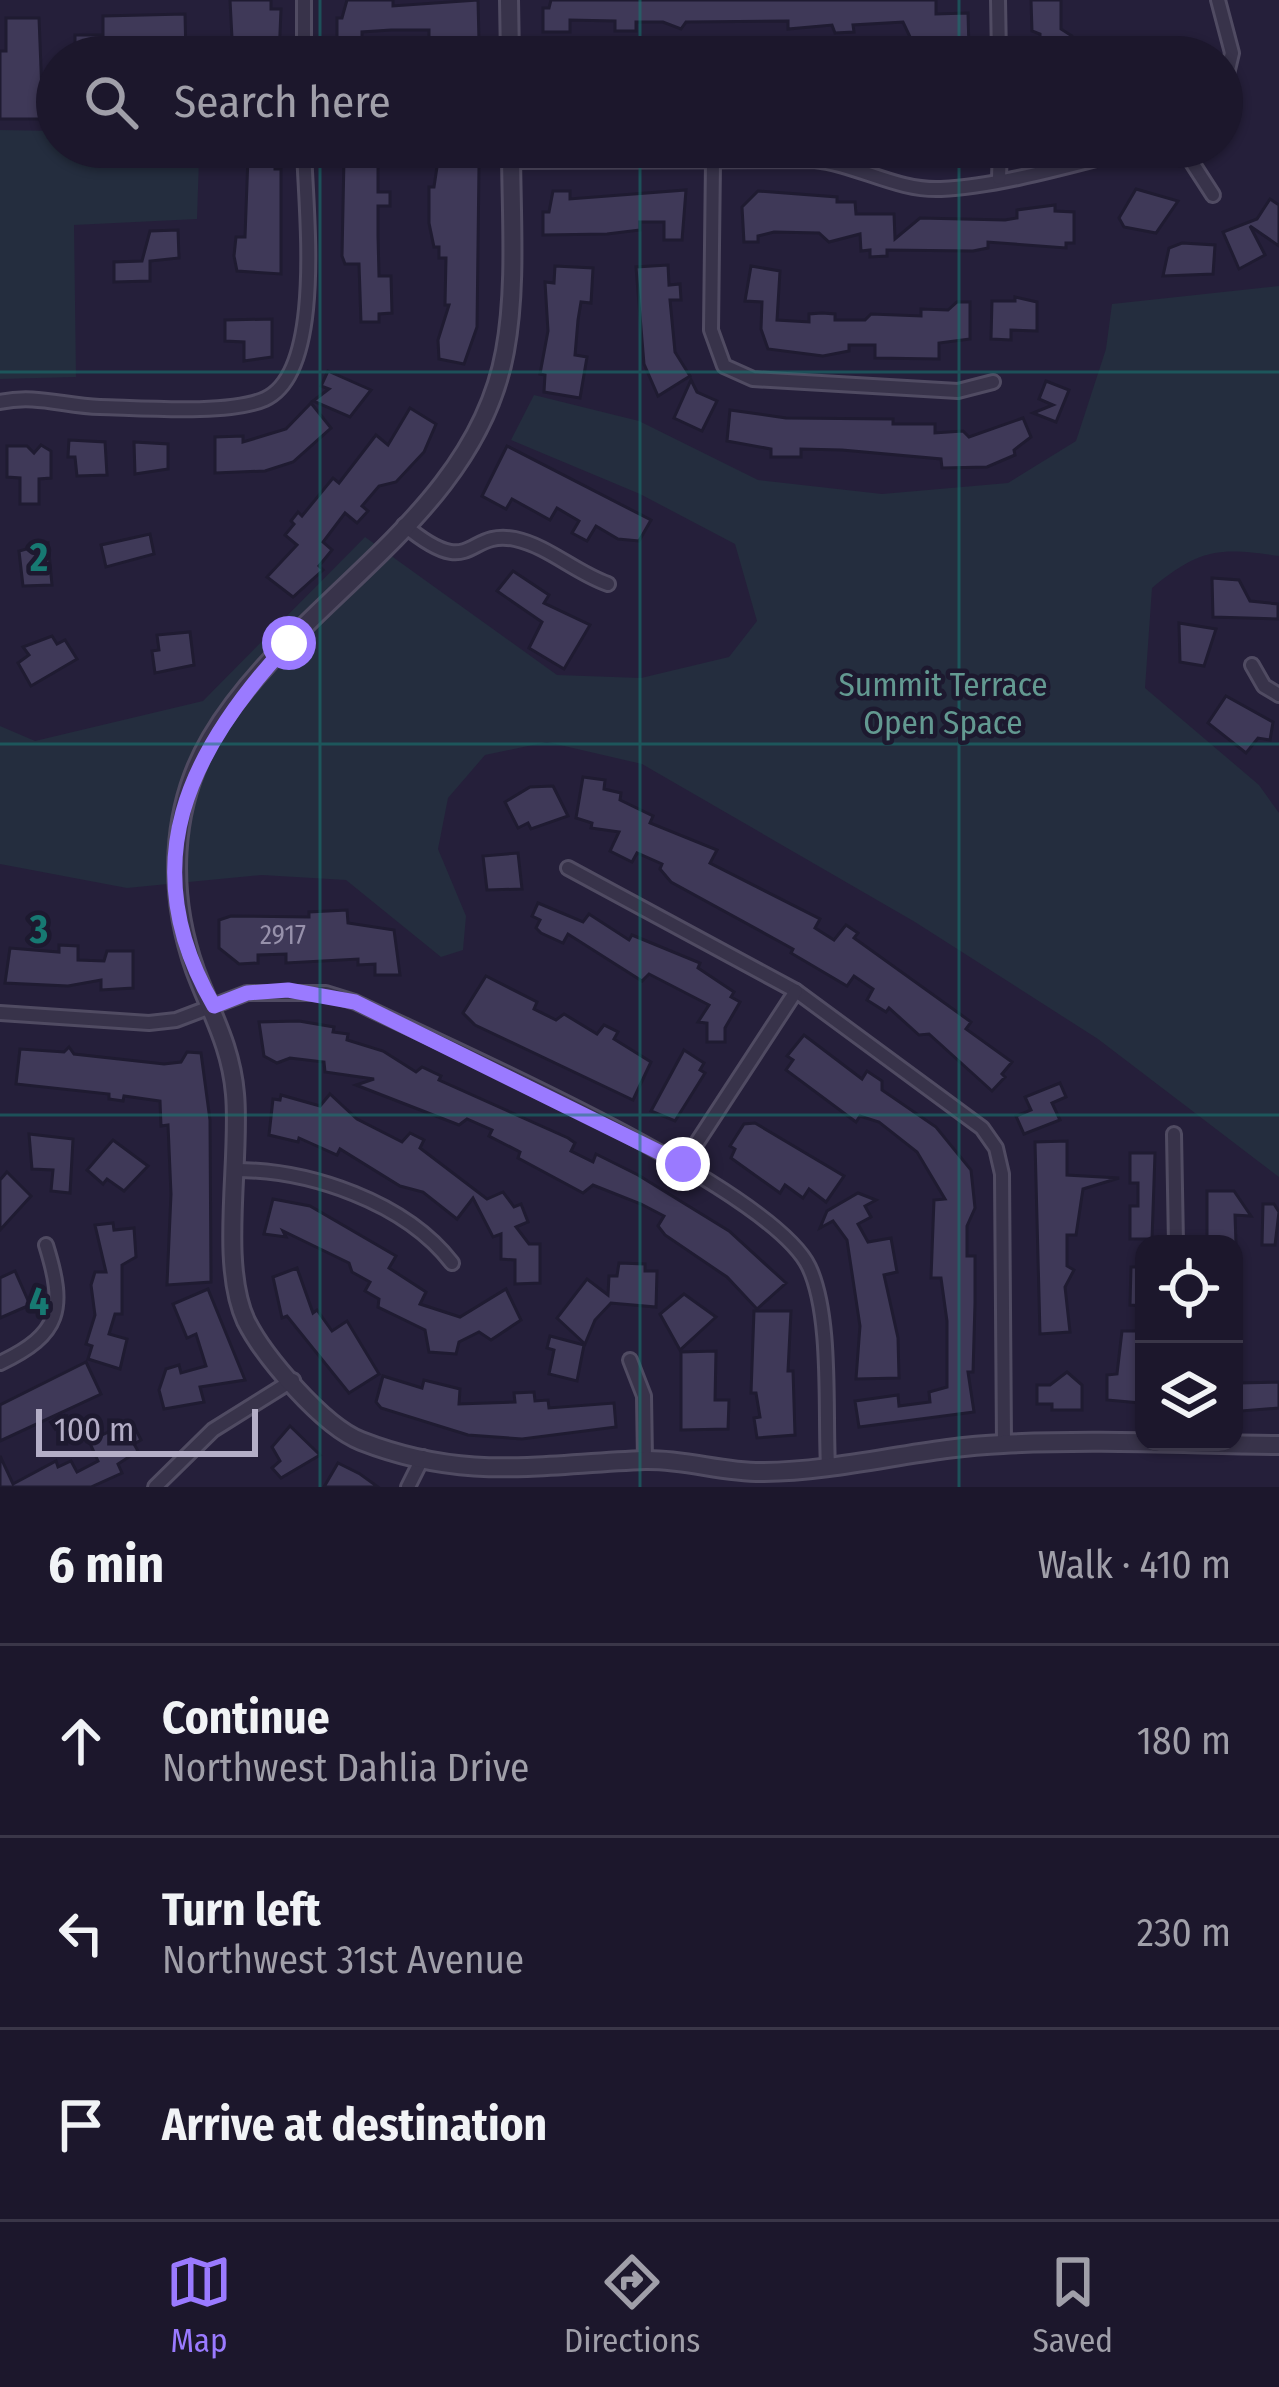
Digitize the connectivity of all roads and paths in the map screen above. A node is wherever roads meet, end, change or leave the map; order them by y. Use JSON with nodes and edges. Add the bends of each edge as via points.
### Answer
{"nodes":[{"id":1,"x":304,"y":0,"type":"edge"},
{"id":2,"x":509,"y":0,"type":"edge"},
{"id":3,"x":998,"y":0,"type":"edge"},
{"id":4,"x":1218,"y":0,"type":"edge"},
{"id":5,"x":304,"y":36,"type":"edge"},
{"id":6,"x":510,"y":36,"type":"edge"},
{"id":7,"x":999,"y":36,"type":"edge"},
{"id":8,"x":1230,"y":36,"type":"edge"},
{"id":9,"x":304,"y":168,"type":"edge"},
{"id":10,"x":511,"y":168,"type":"edge"},
{"id":11,"x":713,"y":168,"type":"edge"},
{"id":12,"x":854,"y":168,"type":"edge"},
{"id":13,"x":999,"y":168,"type":"edge"},
{"id":14,"x":1045,"y":168,"type":"edge"},
{"id":15,"x":1196,"y":168,"type":"edge"},
{"id":16,"x":999,"y":178,"type":"junction"},
{"id":17,"x":1213,"y":195,"type":"dead end"},
{"id":18,"x":993,"y":382,"type":"dead end"},
{"id":19,"x":0,"y":402,"type":"edge"},
{"id":20,"x":404,"y":525,"type":"junction"},
{"id":21,"x":608,"y":584,"type":"dead end"},
{"id":22,"x":1252,"y":665,"type":"dead end"},
{"id":23,"x":1279,"y":695,"type":"edge"},
{"id":24,"x":568,"y":868,"type":"dead end"},
{"id":25,"x":796,"y":991,"type":"junction"},
{"id":26,"x":214,"y":1006,"type":"junction"},
{"id":27,"x":0,"y":1013,"type":"edge"},
{"id":28,"x":1174,"y":1134,"type":"dead end"},
{"id":29,"x":683,"y":1164,"type":"junction"},
{"id":30,"x":236,"y":1170,"type":"junction"},
{"id":31,"x":1176,"y":1235,"type":"edge"},
{"id":32,"x":46,"y":1245,"type":"dead end"},
{"id":33,"x":452,"y":1263,"type":"dead end"},
{"id":34,"x":630,"y":1360,"type":"dead end"},
{"id":35,"x":0,"y":1363,"type":"edge"},
{"id":36,"x":292,"y":1380,"type":"junction"},
{"id":37,"x":1004,"y":1443,"type":"junction"},
{"id":38,"x":1135,"y":1443,"type":"edge"},
{"id":39,"x":1243,"y":1444,"type":"edge"},
{"id":40,"x":1279,"y":1445,"type":"edge"},
{"id":41,"x":423,"y":1457,"type":"junction"},
{"id":42,"x":645,"y":1460,"type":"junction"},
{"id":43,"x":828,"y":1466,"type":"junction"},
{"id":44,"x":154,"y":1487,"type":"edge"},
{"id":45,"x":409,"y":1487,"type":"edge"}],
"edges":[{"from":1,"to":5,"type":"street"},
{"from":2,"to":6,"type":"street"},
{"from":3,"to":7,"type":"street"},
{"from":4,"to":8,"type":"street"},
{"from":9,"to":19,"type":"street","via":[[305,329],[288,383],[263,400],[230,406]]},
{"from":10,"to":20,"type":"street","via":[[509,315],[494,392],[466,451]]},
{"from":11,"to":18,"type":"street","via":[[711,330],[724,366],[753,379],[798,382],[958,391]]},
{"from":12,"to":16,"type":"street","via":[[941,189]]},
{"from":13,"to":16,"type":"street"},
{"from":14,"to":16,"type":"street"},
{"from":15,"to":17,"type":"street"},
{"from":20,"to":21,"type":"street","via":[[450,554],[508,538],[529,543]]},
{"from":20,"to":26,"type":"street","via":[[241,694],[189,784],[176,884],[182,930]]},
{"from":22,"to":23,"type":"street"},
{"from":24,"to":25,"type":"street"},
{"from":25,"to":29,"type":"street"},
{"from":25,"to":37,"type":"street","via":[[959,1107],[996,1148]]},
{"from":26,"to":27,"type":"street","via":[[149,1023]]},
{"from":26,"to":29,"type":"street","via":[[288,990],[355,1002]]},
{"from":26,"to":30,"type":"street","via":[[236,1096]]},
{"from":28,"to":31,"type":"street"},
{"from":29,"to":43,"type":"street","via":[[790,1240],[812,1272]]},
{"from":30,"to":33,"type":"street","via":[[309,1177],[350,1194],[415,1227]]},
{"from":30,"to":36,"type":"street","via":[[239,1304]]},
{"from":32,"to":35,"type":"street","via":[[56,1317],[36,1346]]},
{"from":34,"to":42,"type":"street","via":[[644,1396]]},
{"from":36,"to":41,"type":"street","via":[[341,1430]]},
{"from":36,"to":44,"type":"street","via":[[212,1430]]},
{"from":37,"to":38,"type":"street"},
{"from":37,"to":43,"type":"street"},
{"from":39,"to":40,"type":"street"},
{"from":41,"to":42,"type":"street","via":[[494,1472]]},
{"from":41,"to":45,"type":"street"},
{"from":42,"to":43,"type":"street","via":[[741,1472]]}]}
